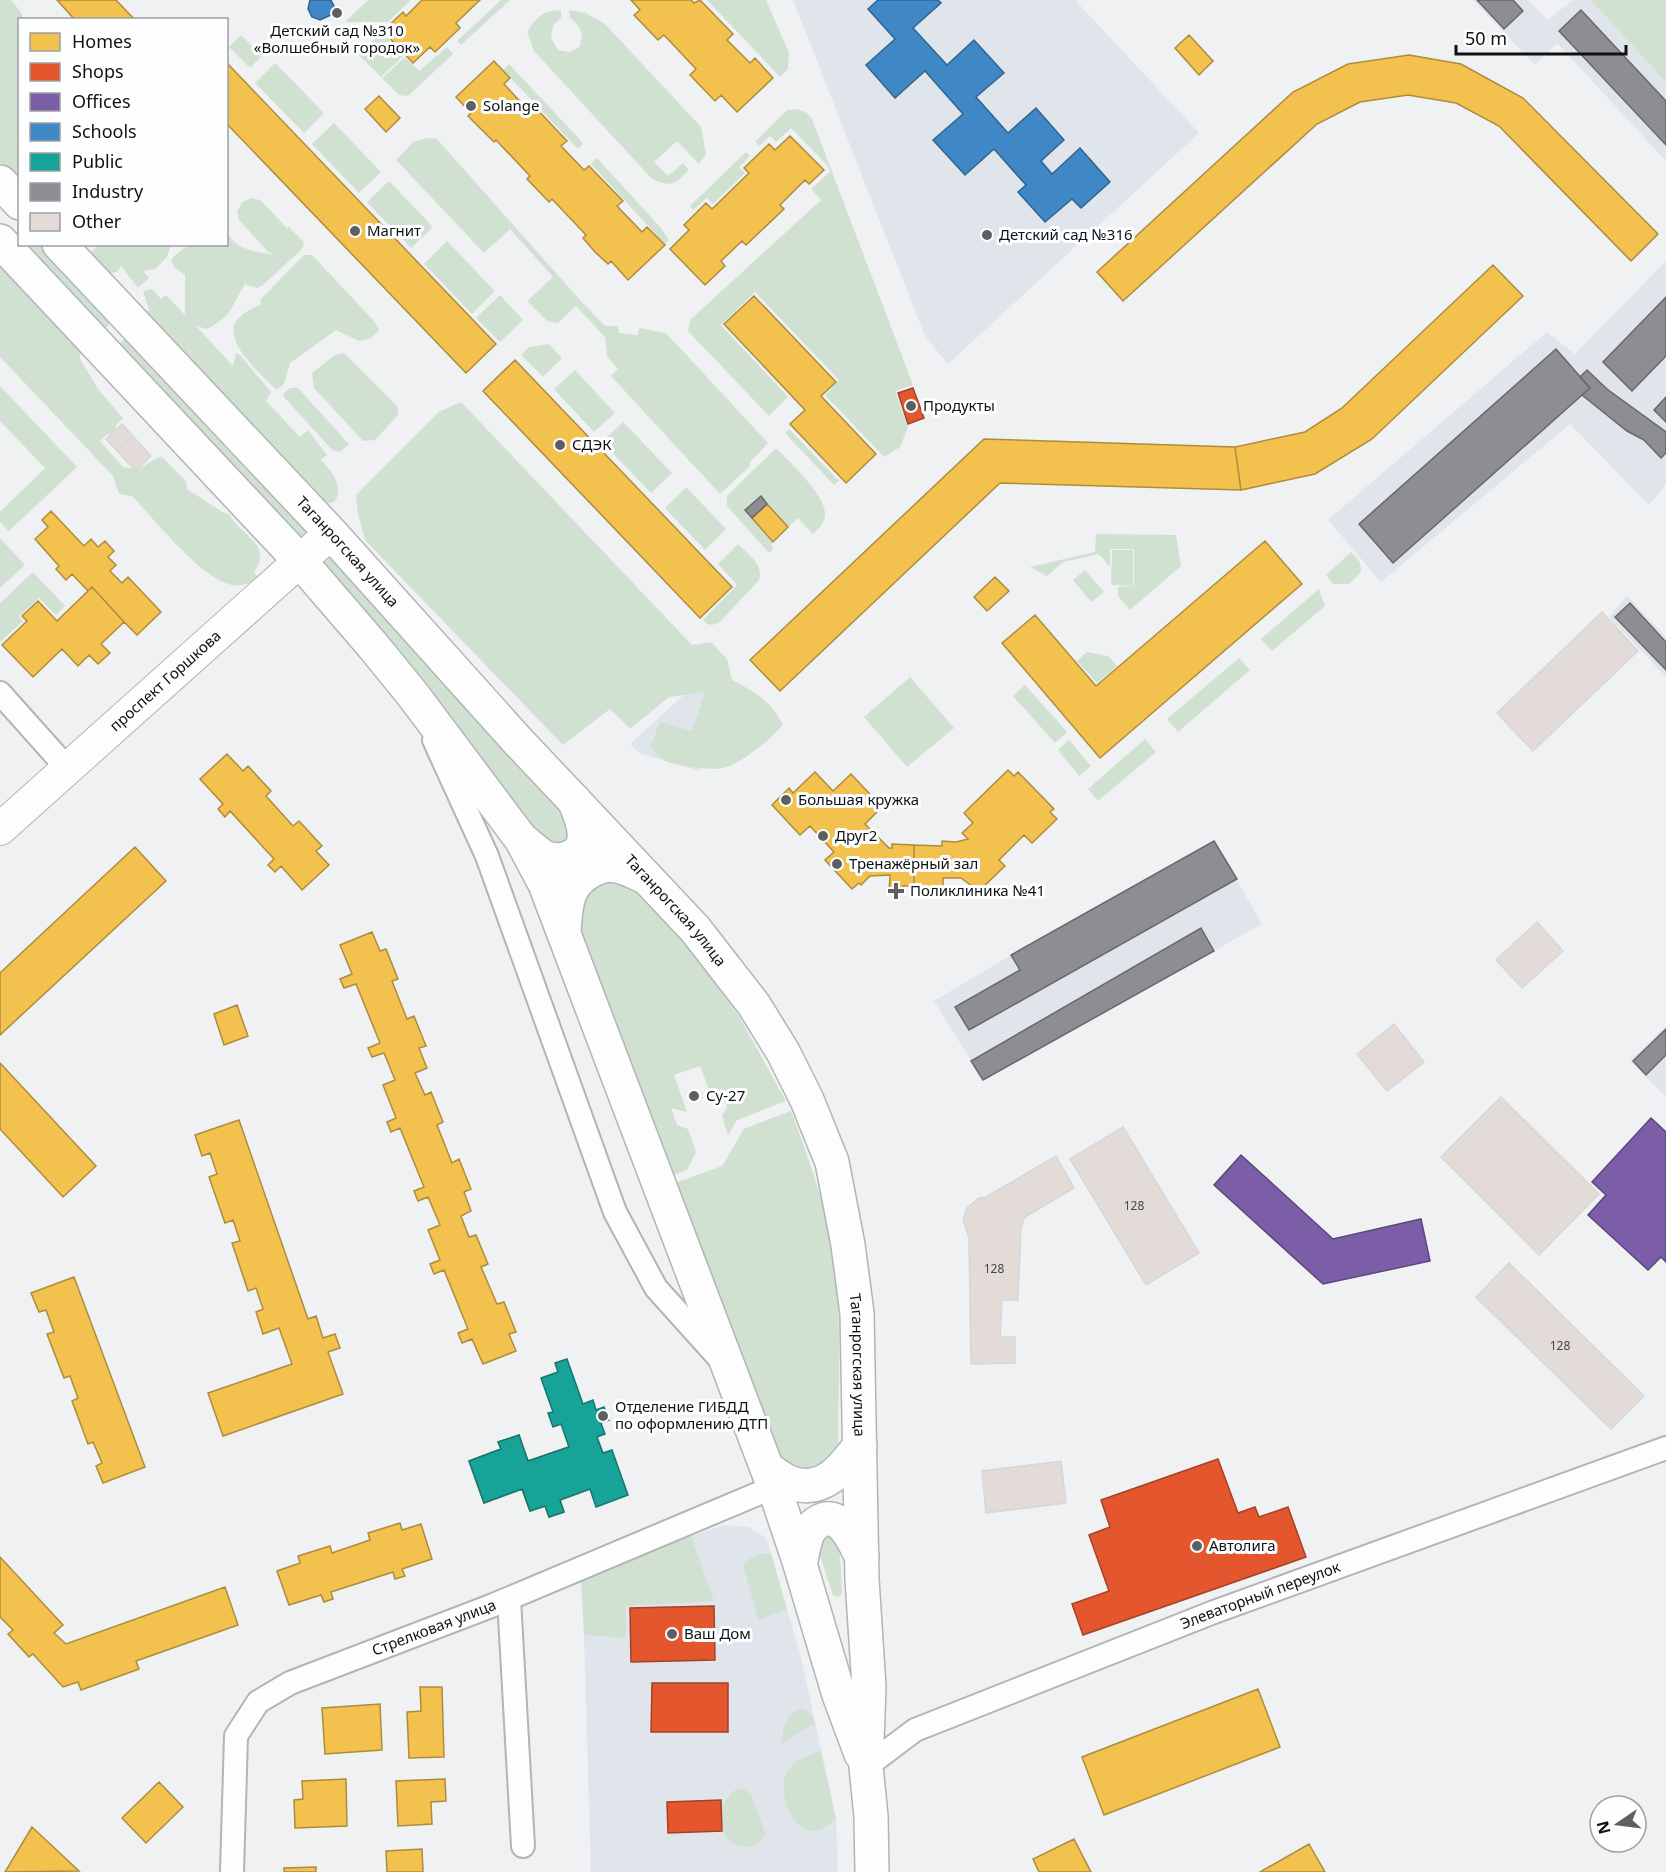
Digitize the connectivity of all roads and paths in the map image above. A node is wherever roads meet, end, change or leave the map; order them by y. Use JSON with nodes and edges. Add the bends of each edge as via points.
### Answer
{"nodes":[{"id":1,"x":0,"y":182,"type":"edge"},
{"id":2,"x":18,"y":200,"type":"edge"},
{"id":3,"x":0,"y":241,"type":"edge"},
{"id":4,"x":60,"y":246,"type":"edge"},
{"id":5,"x":331,"y":534,"type":"junction"},
{"id":6,"x":300,"y":561,"type":"junction"},
{"id":7,"x":0,"y":693,"type":"edge"},
{"id":8,"x":413,"y":695,"type":"junction"},
{"id":9,"x":67,"y":768,"type":"junction"},
{"id":10,"x":573,"y":799,"type":"junction"},
{"id":11,"x":0,"y":830,"type":"edge"},
{"id":12,"x":521,"y":839,"type":"junction"},
{"id":13,"x":647,"y":878,"type":"junction"},
{"id":14,"x":564,"y":934,"type":"junction"},
{"id":15,"x":730,"y":1370,"type":"junction"},
{"id":16,"x":860,"y":1445,"type":"junction"},
{"id":17,"x":1666,"y":1448,"type":"edge"},
{"id":18,"x":770,"y":1477,"type":"junction"},
{"id":19,"x":862,"y":1557,"type":"junction"},
{"id":20,"x":800,"y":1564,"type":"junction"},
{"id":21,"x":509,"y":1599,"type":"junction"},
{"id":22,"x":866,"y":1767,"type":"junction"},
{"id":23,"x":522,"y":1846,"type":"dead end"},
{"id":24,"x":232,"y":1872,"type":"edge"},
{"id":25,"x":872,"y":1872,"type":"edge"}],
"edges":[{"from":1,"to":2,"type":"main road"},
{"from":3,"to":6,"type":"main road","name":"Таганрогская улица"},
{"from":4,"to":5,"type":"main road","name":"Таганрогская улица"},
{"from":5,"to":6,"type":"street","name":"проспект Горшкова"},
{"from":5,"to":10,"type":"main road","name":"Таганрогская улица"},
{"from":6,"to":8,"type":"main road","name":"Таганрогская улица"},
{"from":6,"to":9,"type":"street","name":"проспект Горшкова"},
{"from":7,"to":9,"type":"street"},
{"from":8,"to":12,"type":"main road","name":"Таганрогская улица"},
{"from":8,"to":15,"type":"street","via":[[486,856],[615,1212],[656,1288]]},
{"from":9,"to":11,"type":"street","name":"проспект Горшкова"},
{"from":10,"to":12,"type":"main road","via":[[584,822],[584,840],[578,853],[553,859]]},
{"from":10,"to":13,"type":"main road","name":"Таганрогская улица"},
{"from":12,"to":14,"type":"main road","name":"Таганрогская улица","via":[[545,884]]},
{"from":13,"to":14,"type":"main road","via":[[616,866],[586,874],[570,891]]},
{"from":13,"to":16,"type":"main road","name":"Таганрогская улица","via":[[695,929],[754,1005],[807,1100],[832,1162],[857,1313]]},
{"from":14,"to":15,"type":"main road","name":"Таганрогская улица"},
{"from":15,"to":18,"type":"main road","name":"Таганрогская улица"},
{"from":16,"to":18,"type":"main road","via":[[832,1479],[804,1485]]},
{"from":16,"to":19,"type":"main road","name":"Таганрогская улица"},
{"from":17,"to":22,"type":"street","name":"Элеваторный переулок","via":[[1214,1612],[915,1730]]},
{"from":18,"to":20,"type":"main road","name":"Таганрогская улица"},
{"from":18,"to":21,"type":"street","name":"Стрелковая улица"},
{"from":19,"to":20,"type":"main road","via":[[847,1529],[836,1520],[826,1519],[810,1530]]},
{"from":19,"to":22,"type":"main road","name":"Таганрогская улица","via":[[869,1687]]},
{"from":20,"to":22,"type":"main road","name":"Таганрогская улица","via":[[839,1695]]},
{"from":21,"to":23,"type":"street"},
{"from":21,"to":24,"type":"street","name":"Стрелковая улица","via":[[290,1683],[258,1702],[236,1736]]},
{"from":22,"to":25,"type":"main road","name":"Таганрогская улица"}]}
